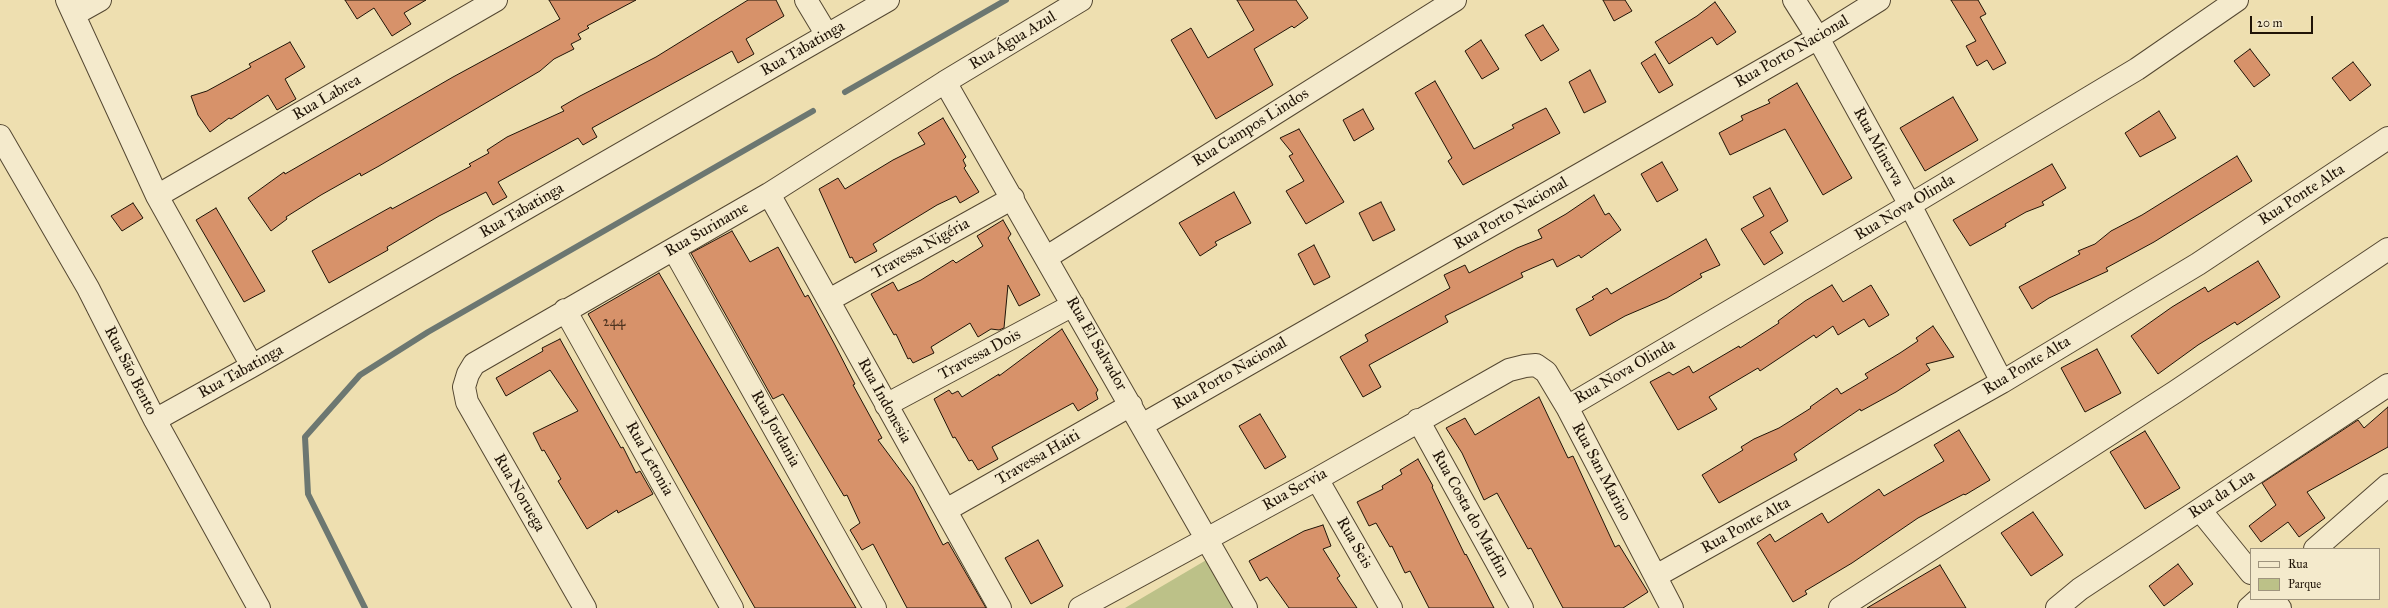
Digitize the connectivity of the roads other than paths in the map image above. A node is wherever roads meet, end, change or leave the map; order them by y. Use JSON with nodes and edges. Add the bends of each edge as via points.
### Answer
{"nodes":[{"id":1,"x":100,"y":0,"type":"edge"},
{"id":2,"x":496,"y":0,"type":"edge"},
{"id":3,"x":806,"y":0,"type":"edge"},
{"id":4,"x":888,"y":0,"type":"edge"},
{"id":5,"x":1081,"y":0,"type":"edge"},
{"id":6,"x":1455,"y":0,"type":"edge"},
{"id":7,"x":1794,"y":0,"type":"edge"},
{"id":8,"x":1879,"y":0,"type":"edge"},
{"id":9,"x":2237,"y":0,"type":"edge"},
{"id":10,"x":71,"y":7,"type":"edge"},
{"id":11,"x":827,"y":35,"type":"junction"},
{"id":12,"x":1818,"y":38,"type":"junction"},
{"id":13,"x":945,"y":82,"type":"junction"},
{"id":14,"x":0,"y":136,"type":"edge"},
{"id":15,"x":2388,"y":138,"type":"edge"},
{"id":16,"x":769,"y":194,"type":"junction"},
{"id":17,"x":157,"y":196,"type":"junction"},
{"id":18,"x":1013,"y":198,"type":"junction"},
{"id":19,"x":1910,"y":205,"type":"junction"},
{"id":20,"x":2388,"y":249,"type":"edge"},
{"id":21,"x":674,"y":250,"type":"junction"},
{"id":22,"x":1046,"y":257,"type":"junction"},
{"id":23,"x":829,"y":300,"type":"junction"},
{"id":24,"x":1073,"y":304,"type":"junction"},
{"id":25,"x":565,"y":310,"type":"junction"},
{"id":26,"x":252,"y":366,"type":"junction"},
{"id":27,"x":1509,"y":370,"type":"joint"},
{"id":28,"x":468,"y":374,"type":"joint"},
{"id":29,"x":2002,"y":382,"type":"junction"},
{"id":30,"x":2388,"y":385,"type":"edge"},
{"id":31,"x":886,"y":405,"type":"junction"},
{"id":32,"x":1131,"y":405,"type":"junction"},
{"id":33,"x":1567,"y":407,"type":"junction"},
{"id":34,"x":155,"y":420,"type":"junction"},
{"id":35,"x":1418,"y":420,"type":"junction"},
{"id":36,"x":1142,"y":425,"type":"junction"},
{"id":37,"x":1317,"y":479,"type":"junction"},
{"id":38,"x":2388,"y":485,"type":"edge"},
{"id":39,"x":946,"y":510,"type":"junction"},
{"id":40,"x":2200,"y":510,"type":"junction"},
{"id":41,"x":1207,"y":539,"type":"junction"},
{"id":42,"x":2316,"y":548,"type":"edge"},
{"id":43,"x":2250,"y":572,"type":"edge"},
{"id":44,"x":1656,"y":576,"type":"junction"},
{"id":45,"x":2258,"y":600,"type":"edge"},
{"id":46,"x":2273,"y":600,"type":"edge"},
{"id":47,"x":1670,"y":607,"type":"edge"},
{"id":48,"x":259,"y":608,"type":"edge"},
{"id":49,"x":585,"y":608,"type":"edge"},
{"id":50,"x":732,"y":608,"type":"edge"},
{"id":51,"x":875,"y":608,"type":"edge"},
{"id":52,"x":1000,"y":608,"type":"edge"},
{"id":53,"x":1080,"y":608,"type":"edge"},
{"id":54,"x":1246,"y":608,"type":"edge"},
{"id":55,"x":1391,"y":608,"type":"edge"},
{"id":56,"x":1522,"y":608,"type":"edge"},
{"id":57,"x":1840,"y":608,"type":"edge"},
{"id":58,"x":2057,"y":608,"type":"edge"},
{"id":59,"x":2249,"y":608,"type":"edge"},
{"id":60,"x":2280,"y":608,"type":"edge"}],
"edges":[{"from":1,"to":10,"type":"street"},
{"from":2,"to":17,"type":"street","name":"Rua Labrea"},
{"from":3,"to":11,"type":"street"},
{"from":4,"to":11,"type":"street","name":"Rua Tabatinga"},
{"from":5,"to":13,"type":"street","name":"Rua Água Azul"},
{"from":6,"to":22,"type":"street","name":"Rua Campos Lindos"},
{"from":7,"to":12,"type":"street","name":"Rua Minerva"},
{"from":8,"to":12,"type":"street","name":"Rua Porto Nacional"},
{"from":9,"to":19,"type":"street","name":"Rua Nova Olinda","via":[[2136,68]]},
{"from":10,"to":17,"type":"street"},
{"from":11,"to":26,"type":"street","name":"Rua Tabatinga"},
{"from":12,"to":19,"type":"street","name":"Rua Minerva"},
{"from":12,"to":36,"type":"street","name":"Rua Porto Nacional"},
{"from":13,"to":16,"type":"street","name":"Rua Suriname"},
{"from":13,"to":18,"type":"street","name":"Rua El Salvador"},
{"from":14,"to":34,"type":"street","name":"Rua São Bento","via":[[88,288]]},
{"from":15,"to":29,"type":"street","name":"Rua Ponte Alta","via":[[2198,264]]},
{"from":16,"to":21,"type":"street","name":"Rua Suriname"},
{"from":16,"to":23,"type":"street","name":"Rua Indonesia"},
{"from":17,"to":26,"type":"street"},
{"from":18,"to":22,"type":"street","name":"Rua El Salvador"},
{"from":18,"to":23,"type":"street","name":"Travessa Nigéria"},
{"from":19,"to":29,"type":"street","name":"Rua Minerva"},
{"from":19,"to":33,"type":"street","name":"Rua Nova Olinda"},
{"from":20,"to":57,"type":"street","via":[[2175,392]]},
{"from":21,"to":25,"type":"street","name":"Rua Suriname"},
{"from":21,"to":51,"type":"street","name":"Rua Jordania"},
{"from":22,"to":24,"type":"street","name":"Rua El Salvador"},
{"from":23,"to":31,"type":"street","name":"Rua Indonesia"},
{"from":24,"to":31,"type":"street","name":"Travessa Dois"},
{"from":24,"to":32,"type":"street","name":"Rua El Salvador"},
{"from":25,"to":28,"type":"street","name":"Rua Suriname","via":[[474,364]]},
{"from":25,"to":50,"type":"street","name":"Rua Letonia"},
{"from":26,"to":34,"type":"street","name":"Rua Tabatinga"},
{"from":27,"to":33,"type":"street","name":"Rua San Marino","via":[[1536,365],[1546,372]]},
{"from":27,"to":35,"type":"street","name":"Rua Servia"},
{"from":28,"to":49,"type":"street","name":"Rua Noruega","via":[[464,387],[468,402]]},
{"from":29,"to":44,"type":"street","name":"Rua Ponte Alta"},
{"from":30,"to":40,"type":"street","name":"Rua da Lua"},
{"from":31,"to":39,"type":"street","name":"Rua Indonesia"},
{"from":32,"to":36,"type":"street","name":"Rua El Salvador"},
{"from":32,"to":39,"type":"street","name":"Travessa Haiti"},
{"from":33,"to":44,"type":"street","name":"Rua San Marino"},
{"from":34,"to":48,"type":"street","name":"Rua São Bento"},
{"from":35,"to":37,"type":"street","name":"Rua Servia"},
{"from":35,"to":56,"type":"street","name":"Rua Costa do Marfim"},
{"from":36,"to":41,"type":"street","name":"Rua El Salvador"},
{"from":37,"to":41,"type":"street","name":"Rua Servia"},
{"from":37,"to":55,"type":"street","name":"Rua Seis"},
{"from":38,"to":42,"type":"street"},
{"from":39,"to":52,"type":"street","name":"Rua Indonesia"},
{"from":40,"to":43,"type":"street"},
{"from":40,"to":58,"type":"street","name":"Rua da Lua","via":[[2080,589]]},
{"from":41,"to":53,"type":"street","name":"Rua Servia"},
{"from":41,"to":54,"type":"street","name":"Rua El Salvador"},
{"from":44,"to":47,"type":"street","name":"Rua San Marino"},
{"from":45,"to":59,"type":"street"},
{"from":46,"to":60,"type":"street"}]}
